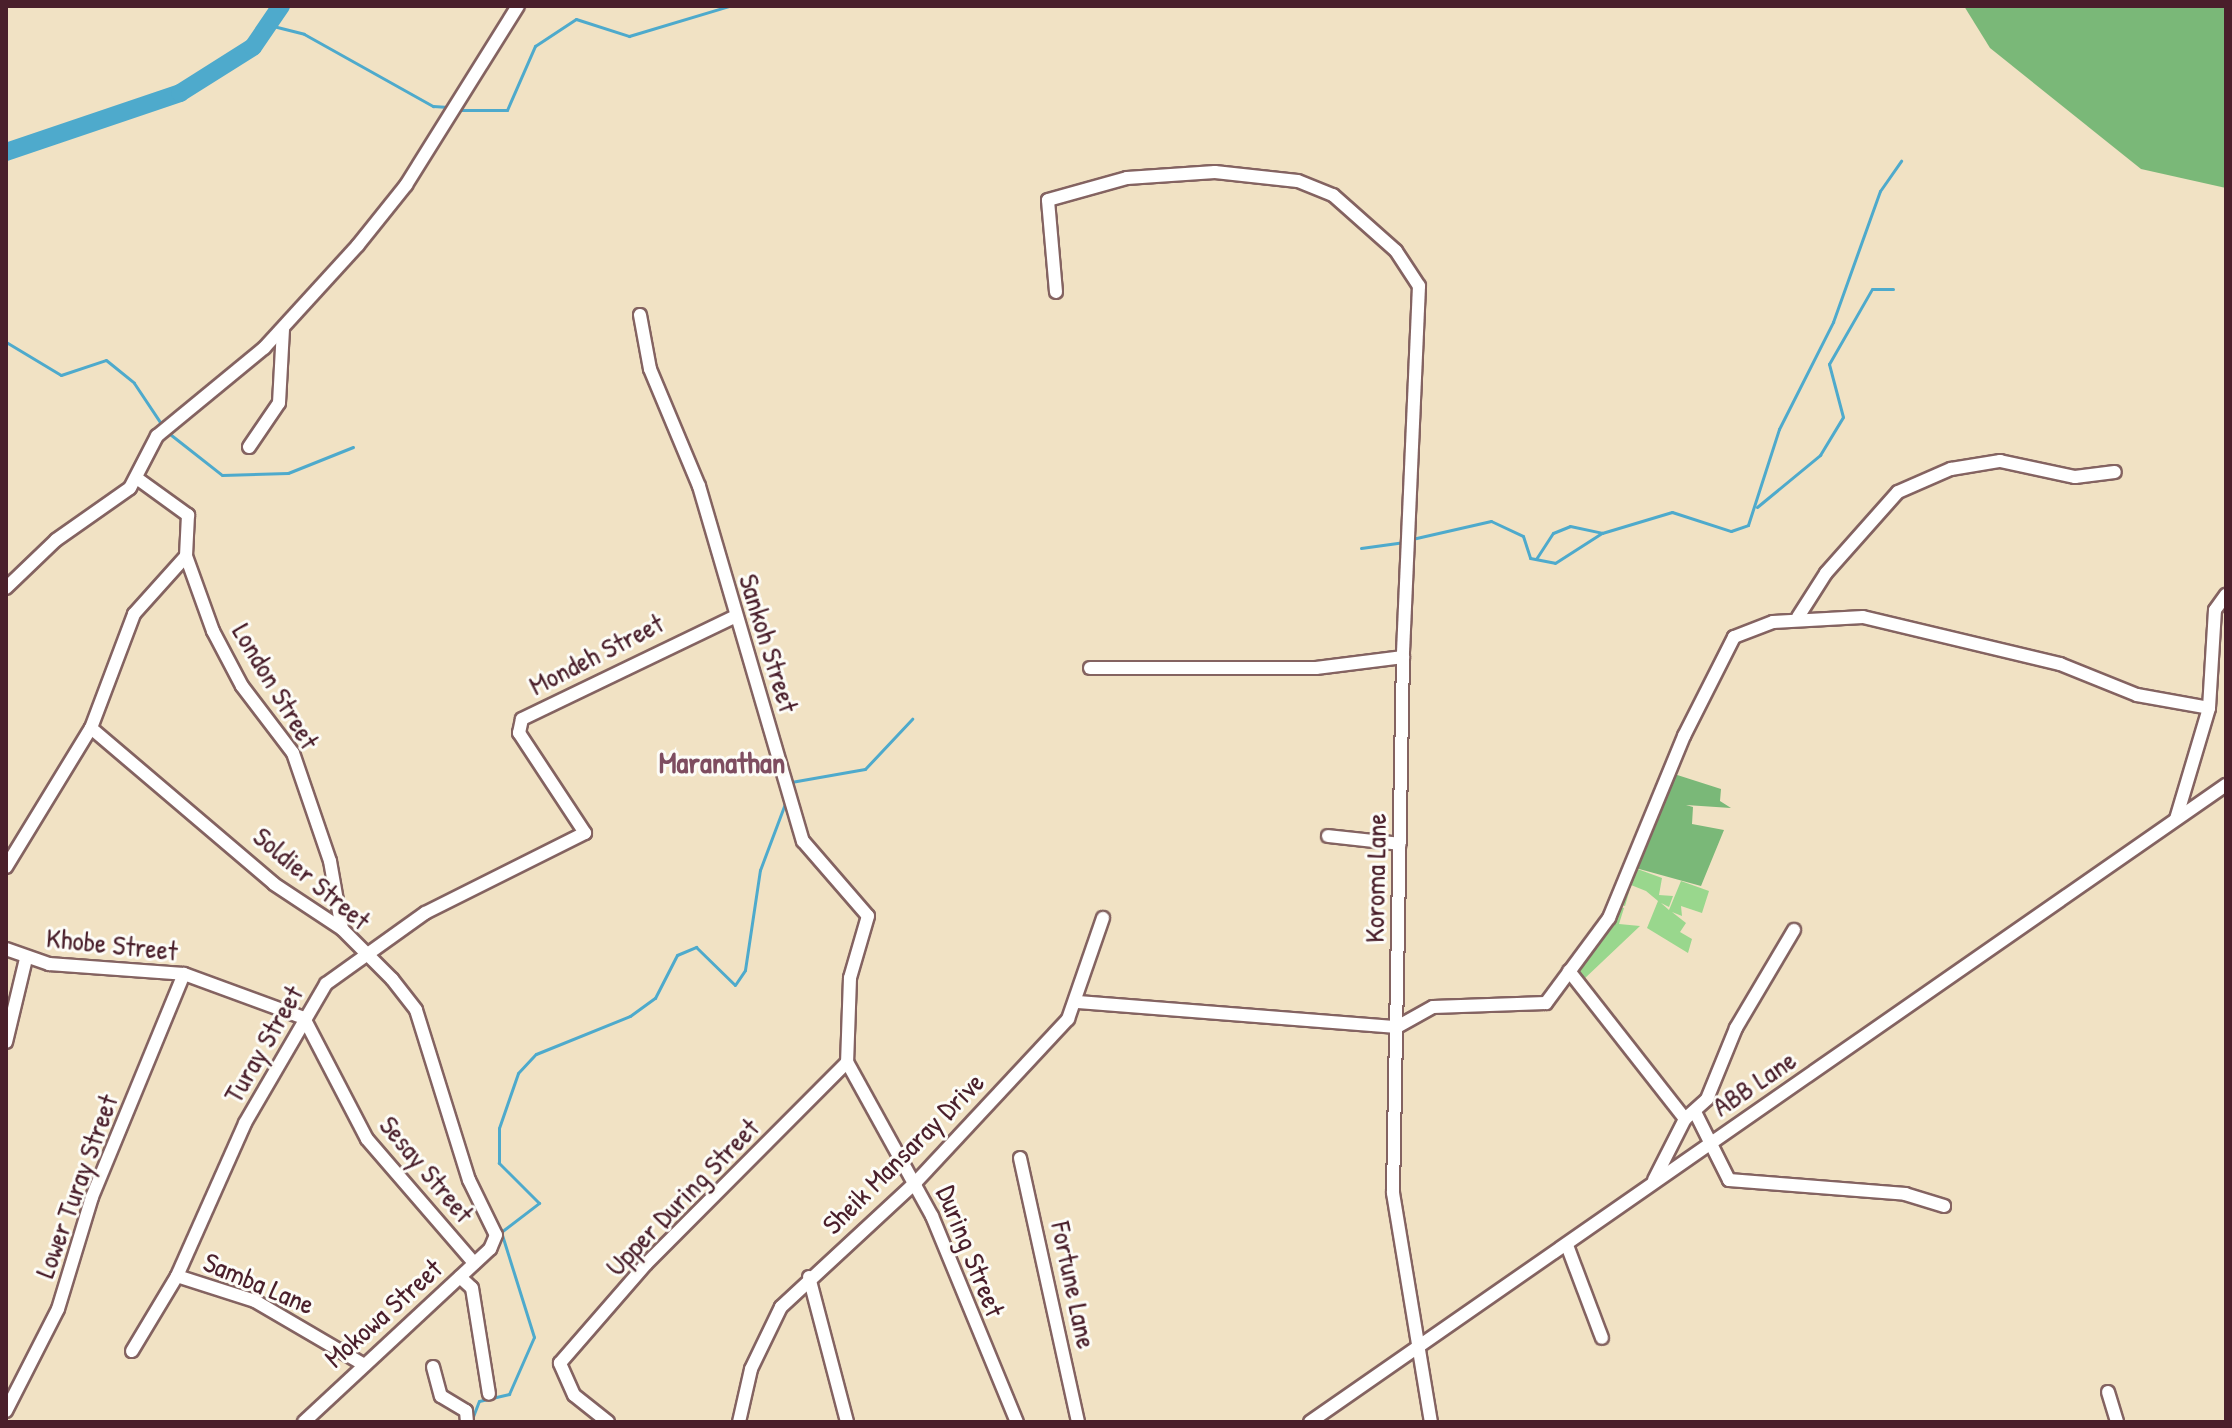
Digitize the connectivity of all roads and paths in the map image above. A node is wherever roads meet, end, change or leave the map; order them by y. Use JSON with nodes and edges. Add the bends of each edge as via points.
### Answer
{"nodes":[{"id":1,"x":518,"y":6,"type":"edge"},
{"id":2,"x":1056,"y":292,"type":"dead end"},
{"id":3,"x":640,"y":315,"type":"dead end"},
{"id":4,"x":283,"y":329,"type":"junction"},
{"id":5,"x":249,"y":447,"type":"dead end"},
{"id":6,"x":2115,"y":472,"type":"dead end"},
{"id":7,"x":138,"y":479,"type":"junction"},
{"id":8,"x":186,"y":556,"type":"junction"},
{"id":9,"x":6,"y":588,"type":"edge"},
{"id":10,"x":2226,"y":595,"type":"edge"},
{"id":11,"x":734,"y":617,"type":"junction"},
{"id":12,"x":1798,"y":617,"type":"junction"},
{"id":13,"x":1403,"y":657,"type":"junction"},
{"id":14,"x":1090,"y":668,"type":"dead end"},
{"id":15,"x":2209,"y":708,"type":"junction"},
{"id":16,"x":91,"y":728,"type":"junction"},
{"id":17,"x":2226,"y":785,"type":"edge"},
{"id":18,"x":2176,"y":819,"type":"junction"},
{"id":19,"x":1328,"y":836,"type":"dead end"},
{"id":20,"x":583,"y":837,"type":"joint"},
{"id":21,"x":1400,"y":844,"type":"junction"},
{"id":22,"x":6,"y":867,"type":"edge"},
{"id":23,"x":1103,"y":918,"type":"dead end"},
{"id":24,"x":342,"y":929,"type":"junction"},
{"id":25,"x":1794,"y":930,"type":"dead end"},
{"id":26,"x":6,"y":949,"type":"edge"},
{"id":27,"x":363,"y":953,"type":"junction"},
{"id":28,"x":26,"y":959,"type":"junction"},
{"id":29,"x":1569,"y":971,"type":"junction"},
{"id":30,"x":184,"y":974,"type":"junction"},
{"id":31,"x":1078,"y":1002,"type":"junction"},
{"id":32,"x":304,"y":1018,"type":"junction"},
{"id":33,"x":1397,"y":1027,"type":"junction"},
{"id":34,"x":6,"y":1042,"type":"edge"},
{"id":35,"x":847,"y":1062,"type":"junction"},
{"id":36,"x":1690,"y":1116,"type":"junction"},
{"id":37,"x":1710,"y":1142,"type":"junction"},
{"id":38,"x":1020,"y":1158,"type":"dead end"},
{"id":39,"x":916,"y":1182,"type":"junction"},
{"id":40,"x":1652,"y":1183,"type":"junction"},
{"id":41,"x":1944,"y":1206,"type":"dead end"},
{"id":42,"x":495,"y":1240,"type":"joint"},
{"id":43,"x":1568,"y":1248,"type":"junction"},
{"id":44,"x":474,"y":1263,"type":"junction"},
{"id":45,"x":177,"y":1276,"type":"junction"},
{"id":46,"x":460,"y":1277,"type":"junction"},
{"id":47,"x":809,"y":1277,"type":"junction"},
{"id":48,"x":1602,"y":1338,"type":"dead end"},
{"id":49,"x":1417,"y":1350,"type":"junction"},
{"id":50,"x":132,"y":1351,"type":"dead end"},
{"id":51,"x":361,"y":1363,"type":"junction"},
{"id":52,"x":433,"y":1367,"type":"dead end"},
{"id":53,"x":2108,"y":1392,"type":"dead end"},
{"id":54,"x":489,"y":1394,"type":"dead end"},
{"id":55,"x":6,"y":1411,"type":"edge"},
{"id":56,"x":304,"y":1422,"type":"edge"},
{"id":57,"x":467,"y":1422,"type":"edge"},
{"id":58,"x":608,"y":1422,"type":"edge"},
{"id":59,"x":739,"y":1422,"type":"edge"},
{"id":60,"x":847,"y":1422,"type":"edge"},
{"id":61,"x":1017,"y":1422,"type":"edge"},
{"id":62,"x":1078,"y":1422,"type":"edge"},
{"id":63,"x":1310,"y":1422,"type":"edge"},
{"id":64,"x":1431,"y":1422,"type":"edge"},
{"id":65,"x":2117,"y":1422,"type":"edge"}],
"edges":[{"from":1,"to":4,"type":"street","via":[[400,194]]},
{"from":2,"to":13,"type":"street","name":"Koroma Lane","via":[[1048,200],[1127,178],[1215,172],[1298,181],[1333,195],[1407,265],[1419,286]]},
{"from":3,"to":11,"type":"street","name":"Sankoh Street","via":[[650,369],[699,486]]},
{"from":4,"to":5,"type":"street","via":[[279,403]]},
{"from":4,"to":7,"type":"street","via":[[157,436]]},
{"from":6,"to":12,"type":"street","via":[[2075,477],[1987,462],[1898,492],[1826,573]]},
{"from":7,"to":8,"type":"street","name":"London Street","via":[[188,515]]},
{"from":7,"to":9,"type":"street"},
{"from":8,"to":16,"type":"street","via":[[134,614]]},
{"from":8,"to":24,"type":"street","name":"London Street","via":[[223,655],[293,753],[330,861]]},
{"from":10,"to":15,"type":"street","via":[[2215,610]]},
{"from":11,"to":20,"type":"street","name":"Mondeh Street","via":[[522,719],[519,733],[584,824]]},
{"from":11,"to":35,"type":"street","name":"Sankoh Street","via":[[803,841],[868,916],[850,978]]},
{"from":12,"to":15,"type":"street","via":[[1863,617],[2060,664],[2137,695]]},
{"from":12,"to":29,"type":"street","via":[[1734,637],[1679,747],[1609,918]]},
{"from":13,"to":14,"type":"street","via":[[1316,668]]},
{"from":13,"to":21,"type":"street","name":"Koroma Lane"},
{"from":15,"to":18,"type":"street"},
{"from":16,"to":22,"type":"street"},
{"from":16,"to":24,"type":"street","name":"Soldier Street","via":[[185,801],[274,884]]},
{"from":17,"to":18,"type":"street","name":"ABB Lane"},
{"from":18,"to":37,"type":"street","name":"ABB Lane"},
{"from":19,"to":21,"type":"street"},
{"from":20,"to":27,"type":"street","name":"Turay Street","via":[[425,913]]},
{"from":21,"to":33,"type":"street","name":"Koroma Lane"},
{"from":23,"to":31,"type":"street","name":"Sheik Mansaray Drive"},
{"from":24,"to":27,"type":"street","name":"Soldier Street"},
{"from":25,"to":36,"type":"street"},
{"from":26,"to":28,"type":"street","name":"Khobe Street"},
{"from":27,"to":32,"type":"street","name":"Turay Street","via":[[326,984]]},
{"from":27,"to":42,"type":"street","name":"Soldier Street","via":[[416,1010]]},
{"from":28,"to":30,"type":"street","name":"Khobe Street"},
{"from":28,"to":34,"type":"street"},
{"from":29,"to":33,"type":"street","via":[[1546,1003],[1433,1007]]},
{"from":29,"to":36,"type":"street"},
{"from":30,"to":32,"type":"street","name":"Khobe Street"},
{"from":30,"to":55,"type":"street","name":"Lower Turay Street","via":[[92,1197],[58,1309]]},
{"from":31,"to":33,"type":"street"},
{"from":31,"to":39,"type":"street","name":"Sheik Mansaray Drive"},
{"from":32,"to":44,"type":"street","name":"Sesay Street","via":[[367,1139]]},
{"from":32,"to":45,"type":"street","name":"Turay Street","via":[[245,1123]]},
{"from":33,"to":49,"type":"street","name":"Koroma Lane","via":[[1393,1193]]},
{"from":35,"to":39,"type":"street","name":"During Street"},
{"from":35,"to":58,"type":"street","name":"Upper During Street","via":[[654,1255],[558,1370],[574,1395]]},
{"from":36,"to":37,"type":"street"},
{"from":36,"to":40,"type":"street"},
{"from":37,"to":40,"type":"street","name":"ABB Lane"},
{"from":37,"to":41,"type":"street","via":[[1729,1180],[1905,1194]]},
{"from":38,"to":62,"type":"street","name":"Fortune Lane"},
{"from":39,"to":47,"type":"street","name":"Sheik Mansaray Drive"},
{"from":39,"to":61,"type":"street","name":"During Street"},
{"from":40,"to":43,"type":"street","name":"ABB Lane"},
{"from":42,"to":44,"type":"street","name":"Mokowa Street"},
{"from":43,"to":48,"type":"street"},
{"from":43,"to":49,"type":"street","name":"ABB Lane"},
{"from":44,"to":46,"type":"street","name":"Mokowa Street"},
{"from":45,"to":50,"type":"street","name":"Turay Street"},
{"from":45,"to":51,"type":"street","name":"Samba Lane","via":[[255,1301]]},
{"from":46,"to":51,"type":"street","name":"Mokowa Street"},
{"from":46,"to":54,"type":"street","via":[[472,1288]]},
{"from":47,"to":59,"type":"street","name":"Sheik Mansaray Drive","via":[[767,1331]]},
{"from":47,"to":60,"type":"street"},
{"from":49,"to":63,"type":"street","name":"ABB Lane"},
{"from":49,"to":64,"type":"street","name":"Koroma Lane"},
{"from":51,"to":56,"type":"street","name":"Mokowa Street"},
{"from":52,"to":57,"type":"street","via":[[441,1396],[466,1411]]},
{"from":53,"to":65,"type":"street"}]}
